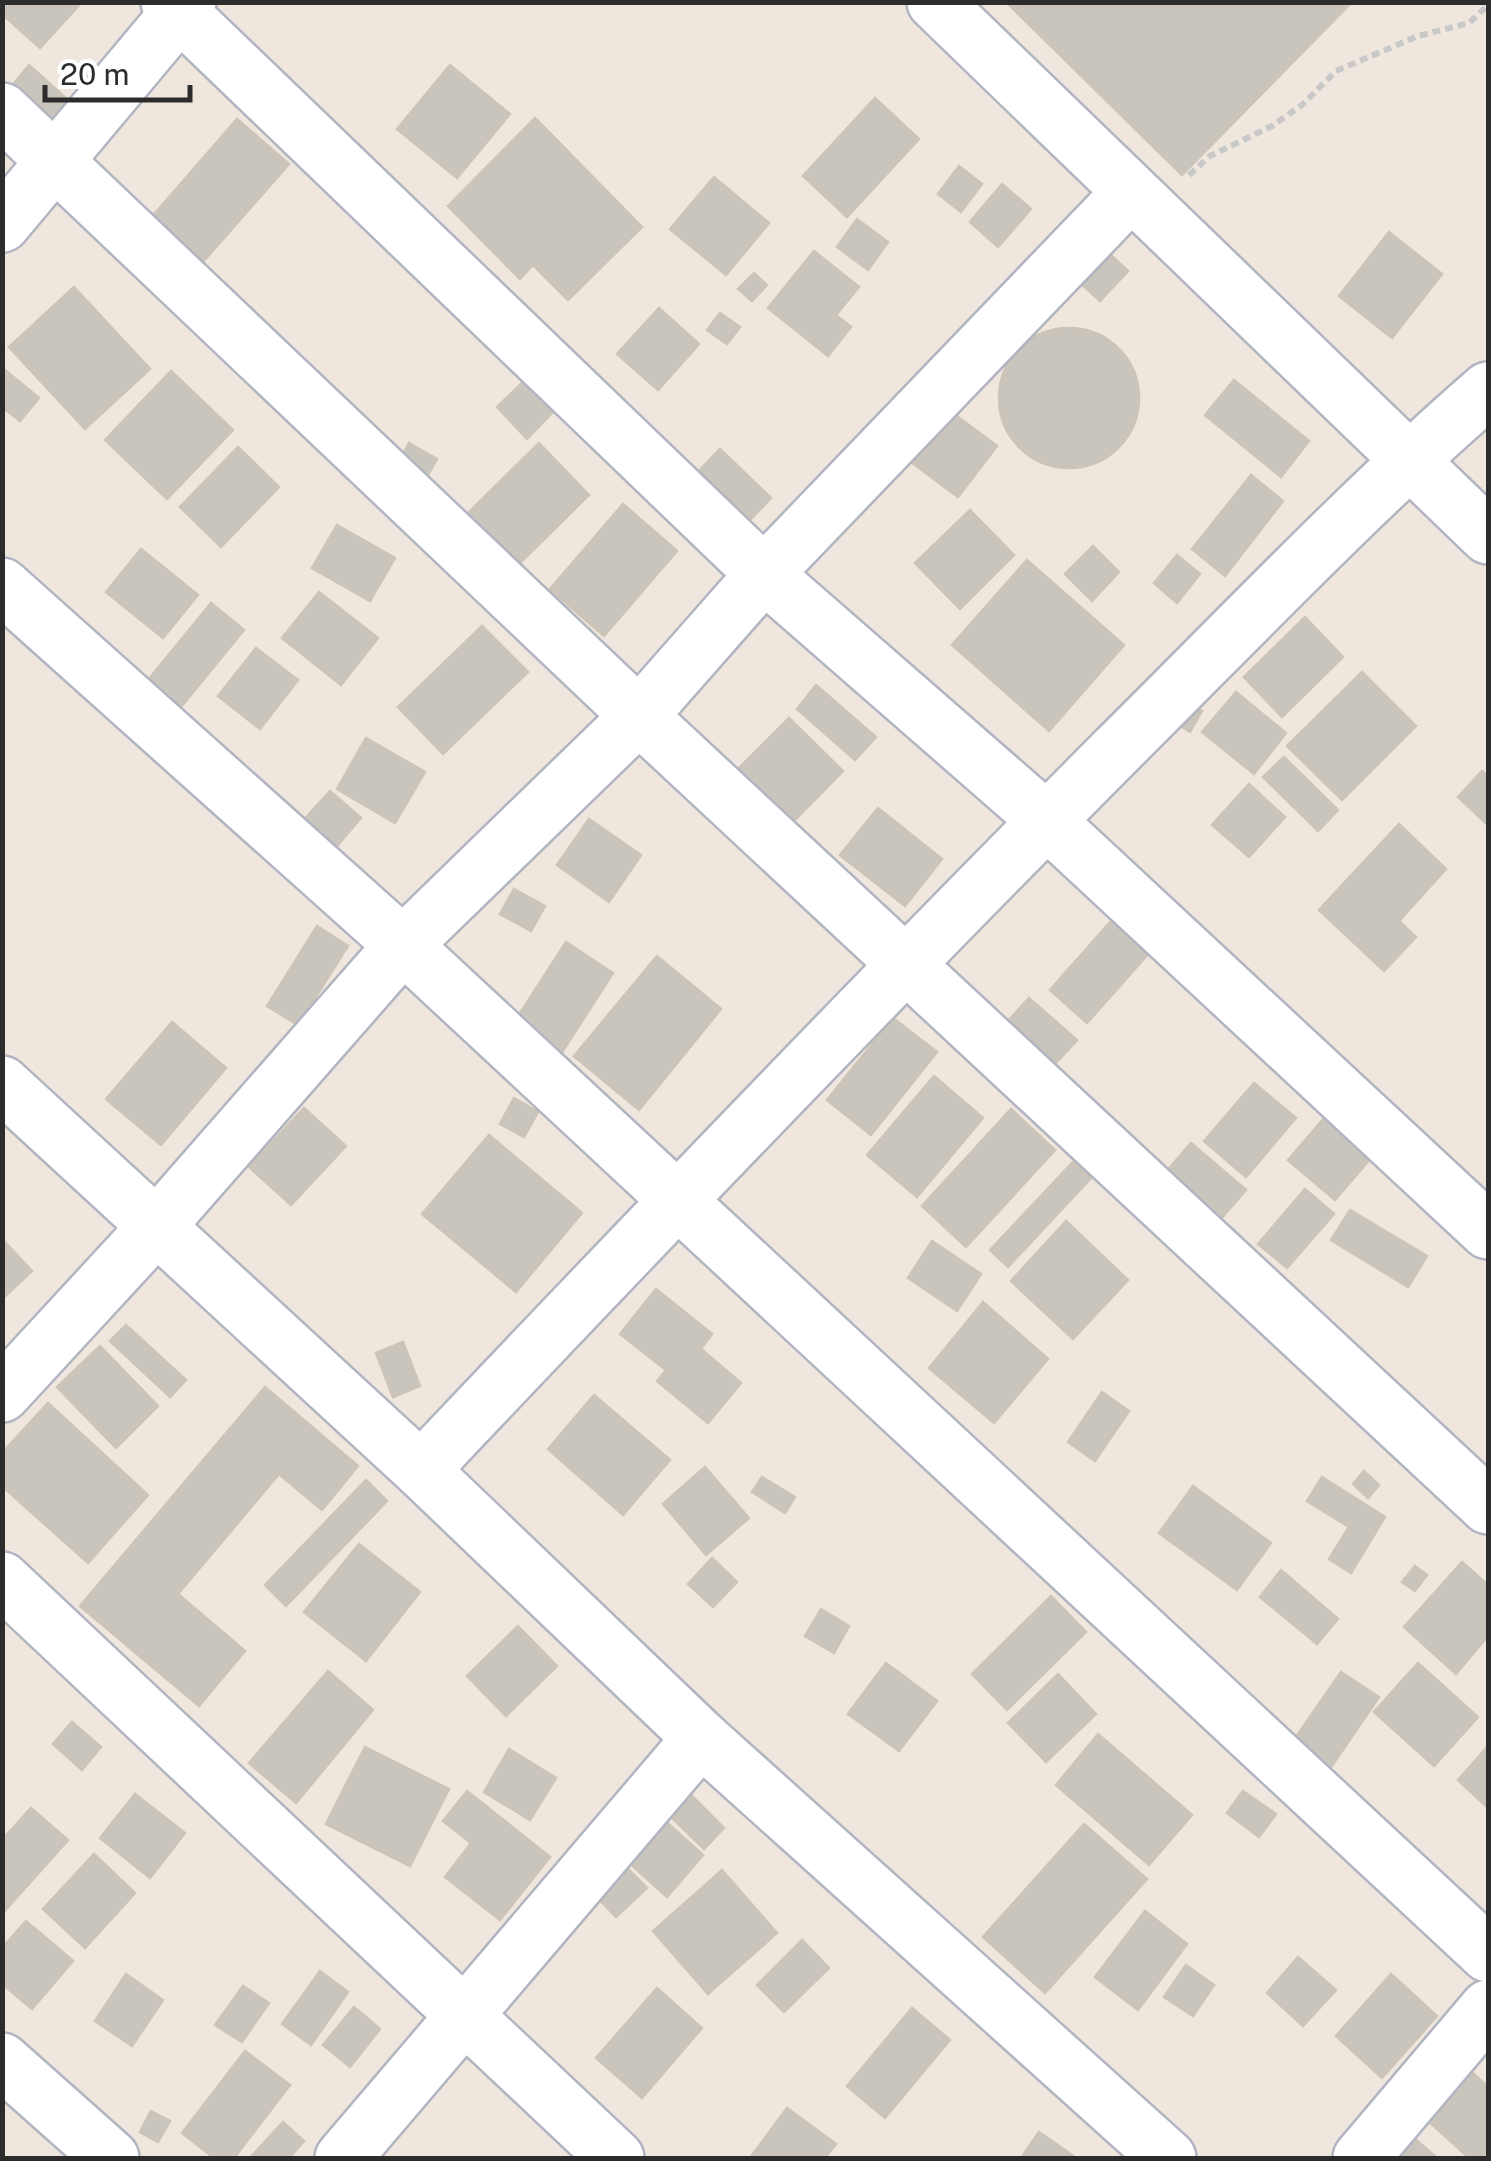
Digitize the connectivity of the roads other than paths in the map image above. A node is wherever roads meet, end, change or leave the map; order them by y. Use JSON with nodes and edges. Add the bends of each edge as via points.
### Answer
{"nodes":[{"id":1,"x":935,"y":2,"type":"edge"},
{"id":2,"x":179,"y":6,"type":"edge"},
{"id":3,"x":2,"y":112,"type":"edge"},
{"id":4,"x":58,"y":161,"type":"junction"},
{"id":5,"x":1130,"y":193,"type":"junction"},
{"id":6,"x":2,"y":224,"type":"edge"},
{"id":7,"x":1488,"y":390,"type":"edge"},
{"id":8,"x":1406,"y":461,"type":"junction"},
{"id":9,"x":1488,"y":536,"type":"edge"},
{"id":10,"x":764,"y":574,"type":"junction"},
{"id":11,"x":2,"y":586,"type":"edge"},
{"id":12,"x":639,"y":716,"type":"junction"},
{"id":13,"x":1046,"y":821,"type":"junction"},
{"id":14,"x":403,"y":945,"type":"junction"},
{"id":15,"x":906,"y":966,"type":"junction"},
{"id":16,"x":2,"y":1084,"type":"edge"},
{"id":17,"x":674,"y":1202,"type":"junction"},
{"id":18,"x":156,"y":1228,"type":"junction"},
{"id":19,"x":1488,"y":1230,"type":"edge"},
{"id":20,"x":2,"y":1394,"type":"edge"},
{"id":21,"x":421,"y":1470,"type":"junction"},
{"id":22,"x":1488,"y":1506,"type":"edge"},
{"id":23,"x":2,"y":1580,"type":"edge"},
{"id":24,"x":701,"y":1738,"type":"junction"},
{"id":25,"x":1488,"y":1954,"type":"edge"},
{"id":26,"x":1488,"y":2008,"type":"edge"},
{"id":27,"x":465,"y":2018,"type":"junction"},
{"id":28,"x":2,"y":2062,"type":"edge"},
{"id":29,"x":52,"y":2134,"type":"edge"},
{"id":30,"x":111,"y":2158,"type":"edge"},
{"id":31,"x":343,"y":2158,"type":"edge"},
{"id":32,"x":616,"y":2158,"type":"edge"},
{"id":33,"x":1168,"y":2158,"type":"edge"},
{"id":34,"x":1360,"y":2158,"type":"edge"}],
"edges":[{"from":1,"to":5,"type":"street"},
{"from":2,"to":4,"type":"street"},
{"from":2,"to":10,"type":"street"},
{"from":3,"to":4,"type":"street"},
{"from":4,"to":6,"type":"street"},
{"from":4,"to":12,"type":"street"},
{"from":5,"to":8,"type":"street"},
{"from":5,"to":10,"type":"street"},
{"from":7,"to":8,"type":"street"},
{"from":8,"to":9,"type":"street"},
{"from":8,"to":13,"type":"street"},
{"from":10,"to":12,"type":"street"},
{"from":10,"to":13,"type":"street"},
{"from":11,"to":14,"type":"street"},
{"from":12,"to":14,"type":"street"},
{"from":12,"to":15,"type":"street"},
{"from":13,"to":15,"type":"street"},
{"from":13,"to":19,"type":"street"},
{"from":14,"to":17,"type":"street"},
{"from":14,"to":18,"type":"street"},
{"from":15,"to":17,"type":"street"},
{"from":15,"to":22,"type":"street"},
{"from":16,"to":18,"type":"street"},
{"from":17,"to":21,"type":"street"},
{"from":17,"to":25,"type":"street"},
{"from":18,"to":20,"type":"street"},
{"from":18,"to":21,"type":"street"},
{"from":21,"to":24,"type":"street"},
{"from":23,"to":27,"type":"street"},
{"from":24,"to":27,"type":"street"},
{"from":24,"to":33,"type":"street"},
{"from":26,"to":34,"type":"street"},
{"from":27,"to":31,"type":"street"},
{"from":27,"to":32,"type":"street"},
{"from":28,"to":29,"type":"street"},
{"from":29,"to":30,"type":"street"}]}
